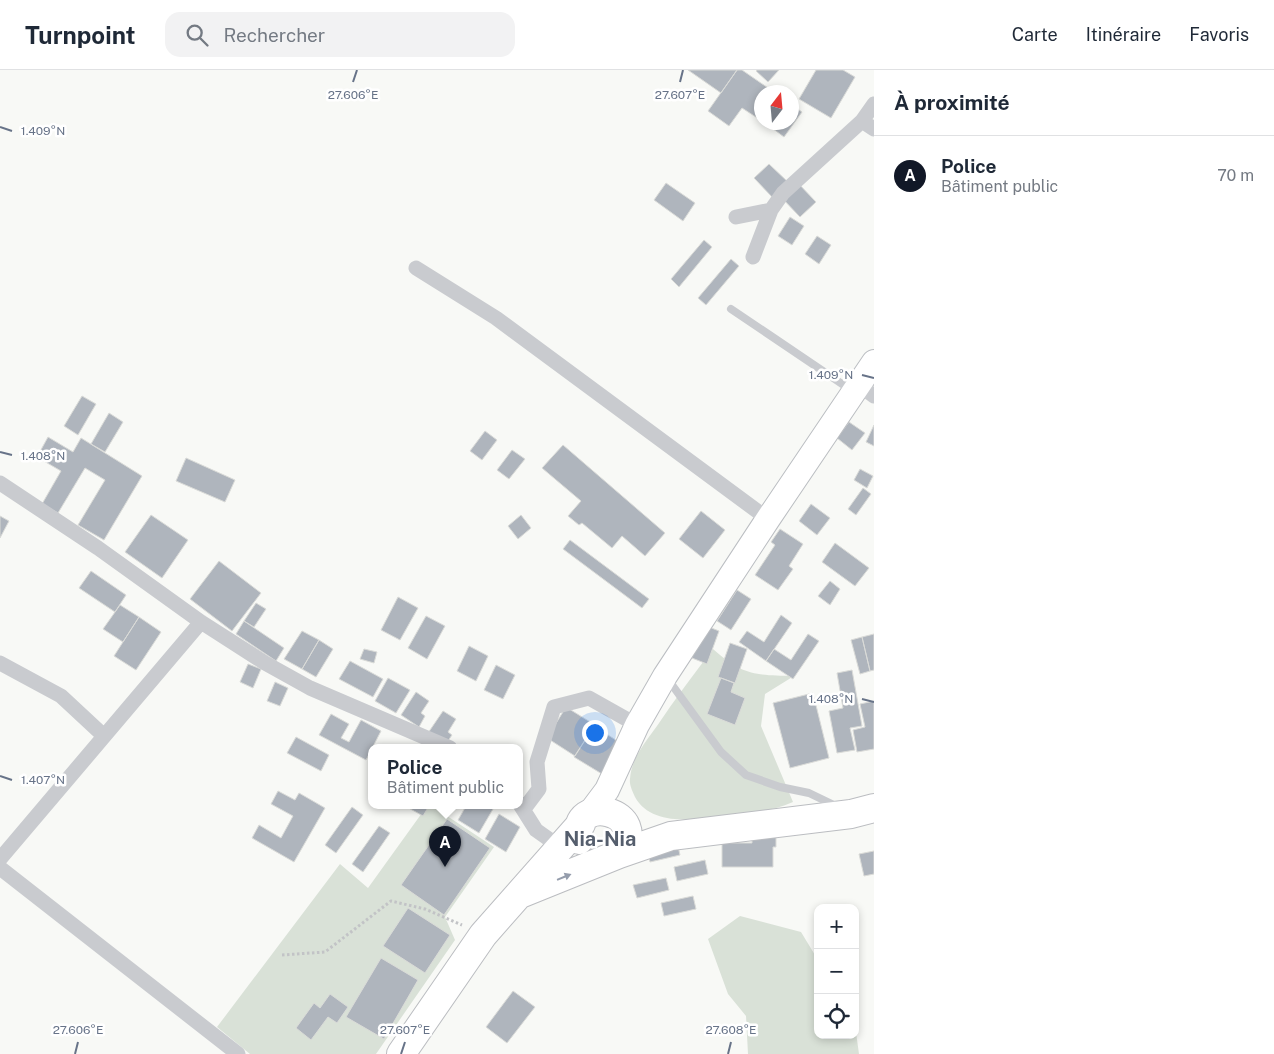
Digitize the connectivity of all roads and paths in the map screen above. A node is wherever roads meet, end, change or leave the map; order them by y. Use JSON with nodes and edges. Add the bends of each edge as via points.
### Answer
{"nodes":[{"id":1,"x":874,"y":104,"type":"edge"},
{"id":2,"x":868,"y":125,"type":"edge"},
{"id":3,"x":771,"y":210,"type":"junction"},
{"id":4,"x":736,"y":217,"type":"dead end"},
{"id":5,"x":753,"y":257,"type":"dead end"},
{"id":6,"x":416,"y":268,"type":"dead end"},
{"id":7,"x":731,"y":309,"type":"dead end"},
{"id":8,"x":874,"y":362,"type":"edge"},
{"id":9,"x":862,"y":390,"type":"edge"},
{"id":10,"x":0,"y":483,"type":"edge"},
{"id":11,"x":768,"y":519,"type":"junction"},
{"id":12,"x":201,"y":622,"type":"junction"},
{"id":13,"x":0,"y":663,"type":"edge"},
{"id":14,"x":665,"y":676,"type":"junction"},
{"id":15,"x":636,"y":725,"type":"junction"},
{"id":16,"x":104,"y":736,"type":"junction"},
{"id":17,"x":441,"y":744,"type":"edge"},
{"id":18,"x":607,"y":790,"type":"junction"},
{"id":19,"x":523,"y":804,"type":"edge"},
{"id":20,"x":523,"y":809,"type":"edge"},
{"id":21,"x":862,"y":811,"type":"edge"},
{"id":22,"x":585,"y":819,"type":"junction"},
{"id":23,"x":622,"y":821,"type":"junction"},
{"id":24,"x":671,"y":836,"type":"junction"},
{"id":25,"x":560,"y":847,"type":"junction"},
{"id":26,"x":614,"y":856,"type":"junction"},
{"id":27,"x":0,"y":859,"type":"edge"},
{"id":28,"x":0,"y":868,"type":"edge"},
{"id":29,"x":520,"y":894,"type":"junction"},
{"id":30,"x":483,"y":935,"type":"junction"},
{"id":31,"x":282,"y":955,"type":"dead end"},
{"id":32,"x":238,"y":1054,"type":"edge"},
{"id":33,"x":401,"y":1054,"type":"edge"}],
"edges":[{"from":1,"to":2,"type":"street"},
{"from":2,"to":3,"type":"street","via":[[782,193]]},
{"from":3,"to":4,"type":"street"},
{"from":3,"to":5,"type":"street"},
{"from":6,"to":11,"type":"street","via":[[496,318]]},
{"from":7,"to":9,"type":"lane"},
{"from":8,"to":9,"type":"main road"},
{"from":9,"to":11,"type":"main road"},
{"from":10,"to":12,"type":"street"},
{"from":11,"to":14,"type":"main road"},
{"from":12,"to":16,"type":"street"},
{"from":12,"to":17,"type":"street","via":[[310,688]]},
{"from":13,"to":16,"type":"street","via":[[61,696]]},
{"from":14,"to":15,"type":"main road"},
{"from":14,"to":21,"type":"lane","via":[[721,752],[746,775]]},
{"from":15,"to":18,"type":"main road"},
{"from":15,"to":19,"type":"street","via":[[589,698],[554,707],[537,762],[539,789]]},
{"from":16,"to":27,"type":"street"},
{"from":18,"to":22,"type":"main road"},
{"from":18,"to":23,"type":"main road"},
{"from":20,"to":25,"type":"street","via":[[536,830]]},
{"from":21,"to":24,"type":"highway"},
{"from":22,"to":23,"type":"highway","via":[[603,811],[616,814]]},
{"from":22,"to":25,"type":"highway"},
{"from":22,"to":26,"type":"highway","via":[[578,830],[583,850],[594,858]]},
{"from":23,"to":24,"type":"highway"},
{"from":23,"to":26,"type":"highway","via":[[627,840],[624,848]]},
{"from":24,"to":26,"type":"highway"},
{"from":25,"to":29,"type":"highway"},
{"from":29,"to":26,"type":"highway","one_way":true},
{"from":28,"to":32,"type":"street"},
{"from":29,"to":30,"type":"highway"},
{"from":30,"to":31,"type":"path","via":[[425,909],[391,902],[324,952]]},
{"from":30,"to":33,"type":"highway"}]}
